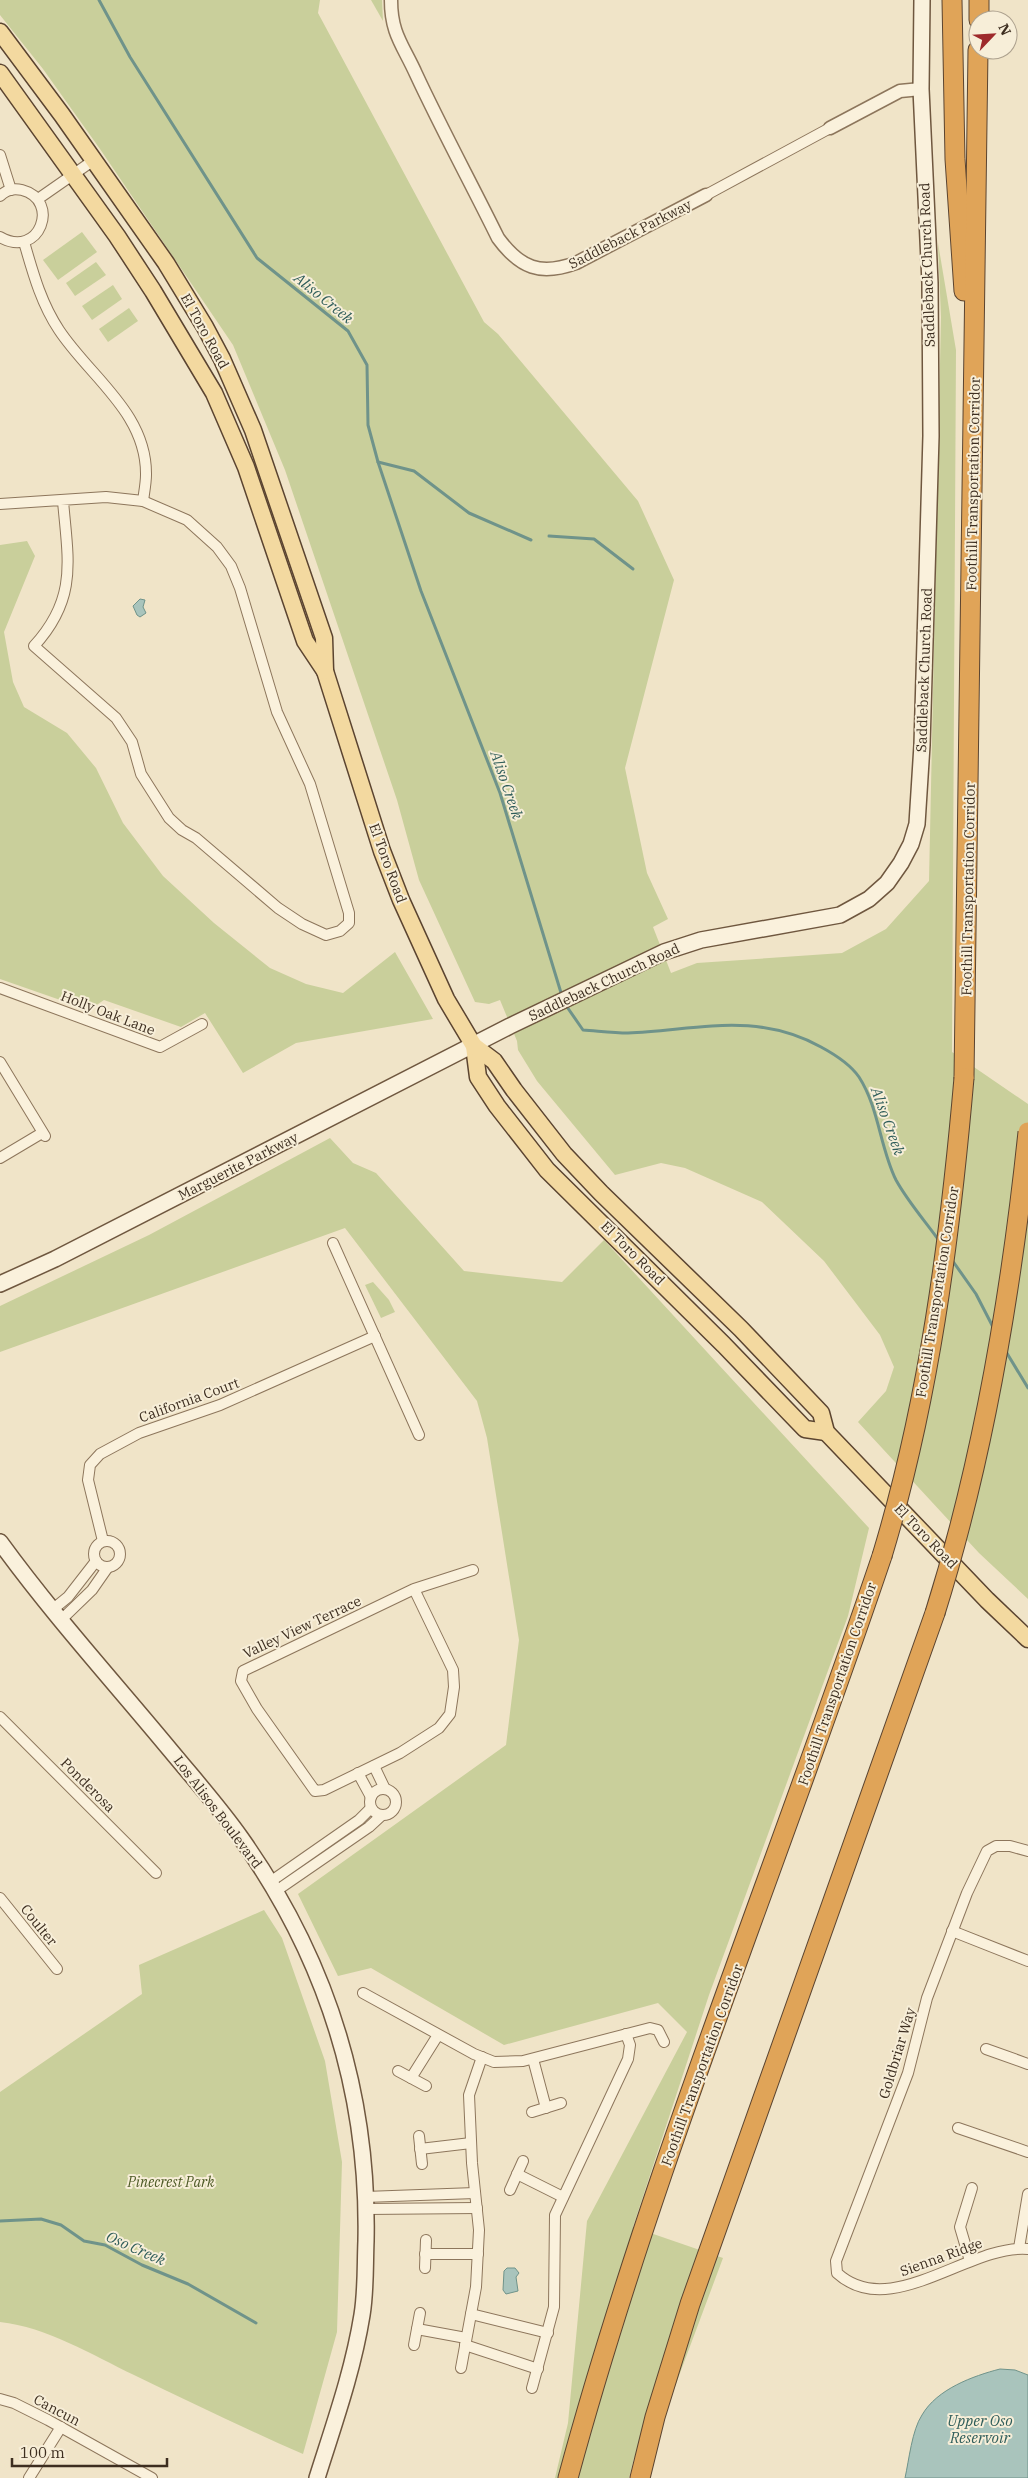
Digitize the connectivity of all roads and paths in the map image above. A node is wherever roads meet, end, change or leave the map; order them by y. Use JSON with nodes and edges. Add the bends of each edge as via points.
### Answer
{"nodes":[{"id":1,"x":391,"y":0,"type":"edge"},
{"id":2,"x":912,"y":0,"type":"edge"},
{"id":3,"x":922,"y":0,"type":"edge"},
{"id":4,"x":952,"y":0,"type":"edge"},
{"id":5,"x":0,"y":32,"type":"edge"},
{"id":6,"x":978,"y":60,"type":"edge"},
{"id":7,"x":0,"y":73,"type":"edge"},
{"id":8,"x":921,"y":88,"type":"junction"},
{"id":9,"x":830,"y":128,"type":"joint"},
{"id":10,"x":0,"y":155,"type":"edge"},
{"id":11,"x":94,"y":160,"type":"junction"},
{"id":12,"x":74,"y":174,"type":"junction"},
{"id":13,"x":11,"y":190,"type":"junction"},
{"id":14,"x":0,"y":196,"type":"edge"},
{"id":15,"x":706,"y":196,"type":"joint"},
{"id":16,"x":38,"y":200,"type":"junction"},
{"id":17,"x":0,"y":237,"type":"edge"},
{"id":18,"x":24,"y":242,"type":"junction"},
{"id":19,"x":974,"y":423,"type":"junction"},
{"id":20,"x":63,"y":501,"type":"junction"},
{"id":21,"x":143,"y":501,"type":"junction"},
{"id":22,"x":0,"y":504,"type":"edge"},
{"id":23,"x":325,"y":671,"type":"junction"},
{"id":24,"x":0,"y":988,"type":"edge"},
{"id":25,"x":202,"y":1024,"type":"dead end"},
{"id":26,"x":474,"y":1046,"type":"junction"},
{"id":27,"x":0,"y":1062,"type":"edge"},
{"id":28,"x":1028,"y":1132,"type":"edge"},
{"id":29,"x":0,"y":1158,"type":"edge"},
{"id":30,"x":332,"y":1243,"type":"dead end"},
{"id":31,"x":0,"y":1284,"type":"edge"},
{"id":32,"x":375,"y":1336,"type":"junction"},
{"id":33,"x":826,"y":1432,"type":"junction"},
{"id":34,"x":419,"y":1435,"type":"dead end"},
{"id":35,"x":104,"y":1541,"type":"junction"},
{"id":36,"x":0,"y":1542,"type":"edge"},
{"id":37,"x":96,"y":1561,"type":"junction"},
{"id":38,"x":108,"y":1566,"type":"junction"},
{"id":39,"x":473,"y":1570,"type":"dead end"},
{"id":40,"x":414,"y":1589,"type":"junction"},
{"id":41,"x":56,"y":1615,"type":"junction"},
{"id":42,"x":1028,"y":1639,"type":"edge"},
{"id":43,"x":0,"y":1717,"type":"edge"},
{"id":44,"x":374,"y":1766,"type":"junction"},
{"id":45,"x":358,"y":1773,"type":"junction"},
{"id":46,"x":386,"y":1789,"type":"junction"},
{"id":47,"x":371,"y":1797,"type":"junction"},
{"id":48,"x":371,"y":1808,"type":"junction"},
{"id":49,"x":382,"y":1815,"type":"junction"},
{"id":50,"x":1028,"y":1851,"type":"edge"},
{"id":51,"x":156,"y":1873,"type":"dead end"},
{"id":52,"x":273,"y":1886,"type":"junction"},
{"id":53,"x":0,"y":1898,"type":"edge"},
{"id":54,"x":952,"y":1931,"type":"junction"},
{"id":55,"x":1028,"y":1961,"type":"edge"},
{"id":56,"x":57,"y":1969,"type":"dead end"},
{"id":57,"x":363,"y":1993,"type":"dead end"},
{"id":58,"x":626,"y":2034,"type":"junction"},
{"id":59,"x":438,"y":2035,"type":"junction"},
{"id":60,"x":664,"y":2042,"type":"dead end"},
{"id":61,"x":986,"y":2048,"type":"dead end"},
{"id":62,"x":482,"y":2057,"type":"junction"},
{"id":63,"x":533,"y":2059,"type":"junction"},
{"id":64,"x":1028,"y":2064,"type":"edge"},
{"id":65,"x":398,"y":2071,"type":"dead end"},
{"id":66,"x":411,"y":2078,"type":"junction"},
{"id":67,"x":426,"y":2086,"type":"dead end"},
{"id":68,"x":561,"y":2103,"type":"dead end"},
{"id":69,"x":546,"y":2108,"type":"junction"},
{"id":70,"x":532,"y":2112,"type":"dead end"},
{"id":71,"x":958,"y":2128,"type":"dead end"},
{"id":72,"x":419,"y":2136,"type":"dead end"},
{"id":73,"x":471,"y":2143,"type":"junction"},
{"id":74,"x":420,"y":2149,"type":"junction"},
{"id":75,"x":1028,"y":2152,"type":"edge"},
{"id":76,"x":523,"y":2161,"type":"dead end"},
{"id":77,"x":422,"y":2164,"type":"dead end"},
{"id":78,"x":517,"y":2174,"type":"junction"},
{"id":79,"x":972,"y":2188,"type":"dead end"},
{"id":80,"x":510,"y":2190,"type":"dead end"},
{"id":81,"x":475,"y":2193,"type":"junction"},
{"id":82,"x":1028,"y":2194,"type":"edge"},
{"id":83,"x":563,"y":2197,"type":"junction"},
{"id":84,"x":366,"y":2203,"type":"junction"},
{"id":85,"x":477,"y":2208,"type":"junction"},
{"id":86,"x":426,"y":2240,"type":"dead end"},
{"id":87,"x":1023,"y":2249,"type":"edge"},
{"id":88,"x":425,"y":2254,"type":"junction"},
{"id":89,"x":478,"y":2254,"type":"junction"},
{"id":90,"x":970,"y":2261,"type":"junction"},
{"id":91,"x":425,"y":2268,"type":"dead end"},
{"id":92,"x":837,"y":2273,"type":"joint"},
{"id":93,"x":420,"y":2313,"type":"dead end"},
{"id":94,"x":471,"y":2314,"type":"junction"},
{"id":95,"x":417,"y":2329,"type":"junction"},
{"id":96,"x":548,"y":2333,"type":"junction"},
{"id":97,"x":465,"y":2342,"type":"junction"},
{"id":98,"x":414,"y":2345,"type":"dead end"},
{"id":99,"x":460,"y":2368,"type":"dead end"},
{"id":100,"x":538,"y":2369,"type":"junction"},
{"id":101,"x":532,"y":2388,"type":"dead end"},
{"id":102,"x":0,"y":2400,"type":"edge"},
{"id":103,"x":60,"y":2427,"type":"junction"},
{"id":104,"x":29,"y":2478,"type":"edge"},
{"id":105,"x":152,"y":2478,"type":"edge"},
{"id":106,"x":317,"y":2478,"type":"edge"},
{"id":107,"x":568,"y":2478,"type":"edge"},
{"id":108,"x":640,"y":2478,"type":"edge"}],
"edges":[{"from":1,"to":15,"type":"street","name":"Saddleback Parkway","via":[[396,36],[434,112],[498,238],[508,252],[524,265],[545,270],[561,269]]},
{"from":2,"to":8,"type":"main road","via":[[912,66]]},
{"from":3,"to":8,"type":"main road","name":"Saddleback Church Road"},
{"from":4,"to":19,"type":"highway","via":[[955,159]]},
{"from":5,"to":11,"type":"main road","name":"El Toro Road"},
{"from":6,"to":19,"type":"highway","name":"Foothill Transportation Corridor"},
{"from":7,"to":12,"type":"main road","name":"El Toro Road"},
{"from":8,"to":9,"type":"street","name":"Saddleback Parkway","via":[[900,92]]},
{"from":8,"to":26,"type":"main road","name":"Saddleback Church Road","via":[[930,283],[931,436],[922,745],[916,824],[911,844],[887,883],[869,899],[840,915],[701,940],[664,952]]},
{"from":9,"to":15,"type":"street","name":"Saddleback Parkway"},
{"from":10,"to":13,"type":"street"},
{"from":11,"to":12,"type":"street"},
{"from":11,"to":23,"type":"main road","name":"El Toro Road","via":[[166,263],[222,359],[253,430],[324,638]]},
{"from":12,"to":16,"type":"street"},
{"from":12,"to":23,"type":"main road","name":"El Toro Road","via":[[153,290],[214,393],[246,467],[305,641]]},
{"from":13,"to":14,"type":"street"},
{"from":13,"to":16,"type":"street","via":[[25,191]]},
{"from":16,"to":18,"type":"street","via":[[42,207],[42,224],[38,232]]},
{"from":17,"to":18,"type":"street","via":[[15,243]]},
{"from":18,"to":21,"type":"street","via":[[38,291],[59,330],[126,411],[136,431],[144,451]]},
{"from":19,"to":107,"type":"highway","name":"Foothill Transportation Corridor","bridge":true,"via":[[964,1078],[954,1194],[924,1383],[882,1556],[642,2230],[596,2375]]},
{"from":20,"to":21,"type":"street","via":[[106,498]]},
{"from":20,"to":21,"type":"street","via":[[69,570],[66,590],[46,633],[34,646],[116,718],[132,742],[141,774],[169,818],[302,924],[326,935],[340,931],[349,923],[347,904],[310,784],[277,712],[231,566],[199,529],[175,514]]},
{"from":20,"to":22,"type":"street"},
{"from":23,"to":26,"type":"main road","name":"El Toro Road","via":[[382,851],[401,900],[446,999]]},
{"from":24,"to":25,"type":"street","name":"Holly Oak Lane","via":[[160,1047]]},
{"from":26,"to":31,"type":"main road","name":"Marguerite Parkway","via":[[55,1260]]},
{"from":26,"to":33,"type":"main road","name":"El Toro Road","via":[[494,1061],[564,1154],[821,1413]]},
{"from":26,"to":33,"type":"main road","name":"El Toro Road","via":[[478,1077],[547,1170],[805,1429]]},
{"from":27,"to":29,"type":"street","via":[[44,1135]]},
{"from":28,"to":108,"type":"highway","bridge":true,"via":[[997,1356],[965,1508],[935,1613],[707,2253]]},
{"from":30,"to":32,"type":"street"},
{"from":32,"to":34,"type":"street"},
{"from":32,"to":35,"type":"street","name":"California Court","via":[[220,1406],[139,1433],[100,1454],[90,1465],[88,1480]]},
{"from":33,"to":42,"type":"main road","name":"El Toro Road"},
{"from":35,"to":37,"type":"street","via":[[94,1550]]},
{"from":35,"to":38,"type":"street","name":"California Court","via":[[112,1542],[119,1553],[117,1561]]},
{"from":36,"to":41,"type":"main road","name":"Los Alisos Boulevard"},
{"from":37,"to":38,"type":"street"},
{"from":37,"to":41,"type":"street"},
{"from":38,"to":41,"type":"street","name":"California Court","via":[[92,1590]]},
{"from":39,"to":40,"type":"street","name":"Valley View Terrace"},
{"from":40,"to":44,"type":"street","name":"Valley View Terrace","via":[[451,1665],[454,1678],[450,1714],[439,1728]]},
{"from":40,"to":45,"type":"street","name":"Valley View Terrace","via":[[249,1666],[241,1674],[241,1681],[263,1718],[312,1789],[322,1792]]},
{"from":41,"to":52,"type":"main road","name":"Los Alisos Boulevard","via":[[217,1806]]},
{"from":43,"to":51,"type":"street","name":"Ponderosa"},
{"from":44,"to":45,"type":"street","name":"Valley View Terrace"},
{"from":44,"to":46,"type":"street"},
{"from":45,"to":47,"type":"street"},
{"from":46,"to":47,"type":"street","via":[[377,1790]]},
{"from":46,"to":49,"type":"street","via":[[393,1793],[395,1806]]},
{"from":47,"to":48,"type":"street"},
{"from":48,"to":49,"type":"street"},
{"from":48,"to":52,"type":"street"},
{"from":49,"to":52,"type":"street","via":[[369,1827]]},
{"from":50,"to":54,"type":"street","name":"Goldbriar Way","via":[[1010,1846],[996,1846],[987,1851]]},
{"from":52,"to":84,"type":"main road","name":"Los Alisos Boulevard","via":[[294,1924],[330,2005],[359,2121]]},
{"from":53,"to":56,"type":"street","name":"Coulter"},
{"from":54,"to":55,"type":"street"},
{"from":54,"to":92,"type":"street","name":"Goldbriar Way","via":[[927,1998],[908,2073],[836,2261]]},
{"from":57,"to":59,"type":"street"},
{"from":58,"to":60,"type":"street","via":[[650,2028],[658,2030]]},
{"from":58,"to":63,"type":"street"},
{"from":58,"to":83,"type":"street","via":[[630,2045],[628,2060]]},
{"from":59,"to":62,"type":"street"},
{"from":59,"to":66,"type":"street"},
{"from":61,"to":64,"type":"street"},
{"from":62,"to":63,"type":"street","via":[[503,2062]]},
{"from":62,"to":73,"type":"street","via":[[469,2095]]},
{"from":63,"to":69,"type":"street"},
{"from":65,"to":66,"type":"street"},
{"from":66,"to":67,"type":"street"},
{"from":68,"to":69,"type":"street"},
{"from":69,"to":70,"type":"street"},
{"from":71,"to":75,"type":"street"},
{"from":72,"to":74,"type":"street"},
{"from":73,"to":74,"type":"street"},
{"from":73,"to":81,"type":"street"},
{"from":74,"to":77,"type":"street"},
{"from":76,"to":78,"type":"street"},
{"from":78,"to":80,"type":"street"},
{"from":78,"to":83,"type":"street"},
{"from":79,"to":90,"type":"street","via":[[960,2227]]},
{"from":81,"to":84,"type":"street"},
{"from":81,"to":85,"type":"street"},
{"from":82,"to":87,"type":"street"},
{"from":83,"to":96,"type":"street","via":[[555,2215],[554,2307]]},
{"from":84,"to":85,"type":"street"},
{"from":84,"to":106,"type":"main road","name":"Los Alisos Boulevard","via":[[362,2313],[348,2382]]},
{"from":85,"to":89,"type":"street"},
{"from":86,"to":88,"type":"street"},
{"from":87,"to":90,"type":"street","name":"Sienna Ridge","via":[[987,2254]]},
{"from":88,"to":89,"type":"street"},
{"from":88,"to":91,"type":"street"},
{"from":89,"to":94,"type":"street"},
{"from":90,"to":92,"type":"street","name":"Sienna Ridge","via":[[912,2285],[894,2288],[870,2288],[847,2282]]},
{"from":93,"to":95,"type":"street"},
{"from":94,"to":96,"type":"street"},
{"from":94,"to":97,"type":"street"},
{"from":95,"to":97,"type":"street"},
{"from":95,"to":98,"type":"street"},
{"from":96,"to":100,"type":"street"},
{"from":97,"to":99,"type":"street"},
{"from":97,"to":100,"type":"street"},
{"from":100,"to":101,"type":"street"},
{"from":102,"to":103,"type":"street","name":"Cancun","via":[[14,2403]]},
{"from":103,"to":104,"type":"street"},
{"from":103,"to":105,"type":"street","name":"Cancun"}]}
